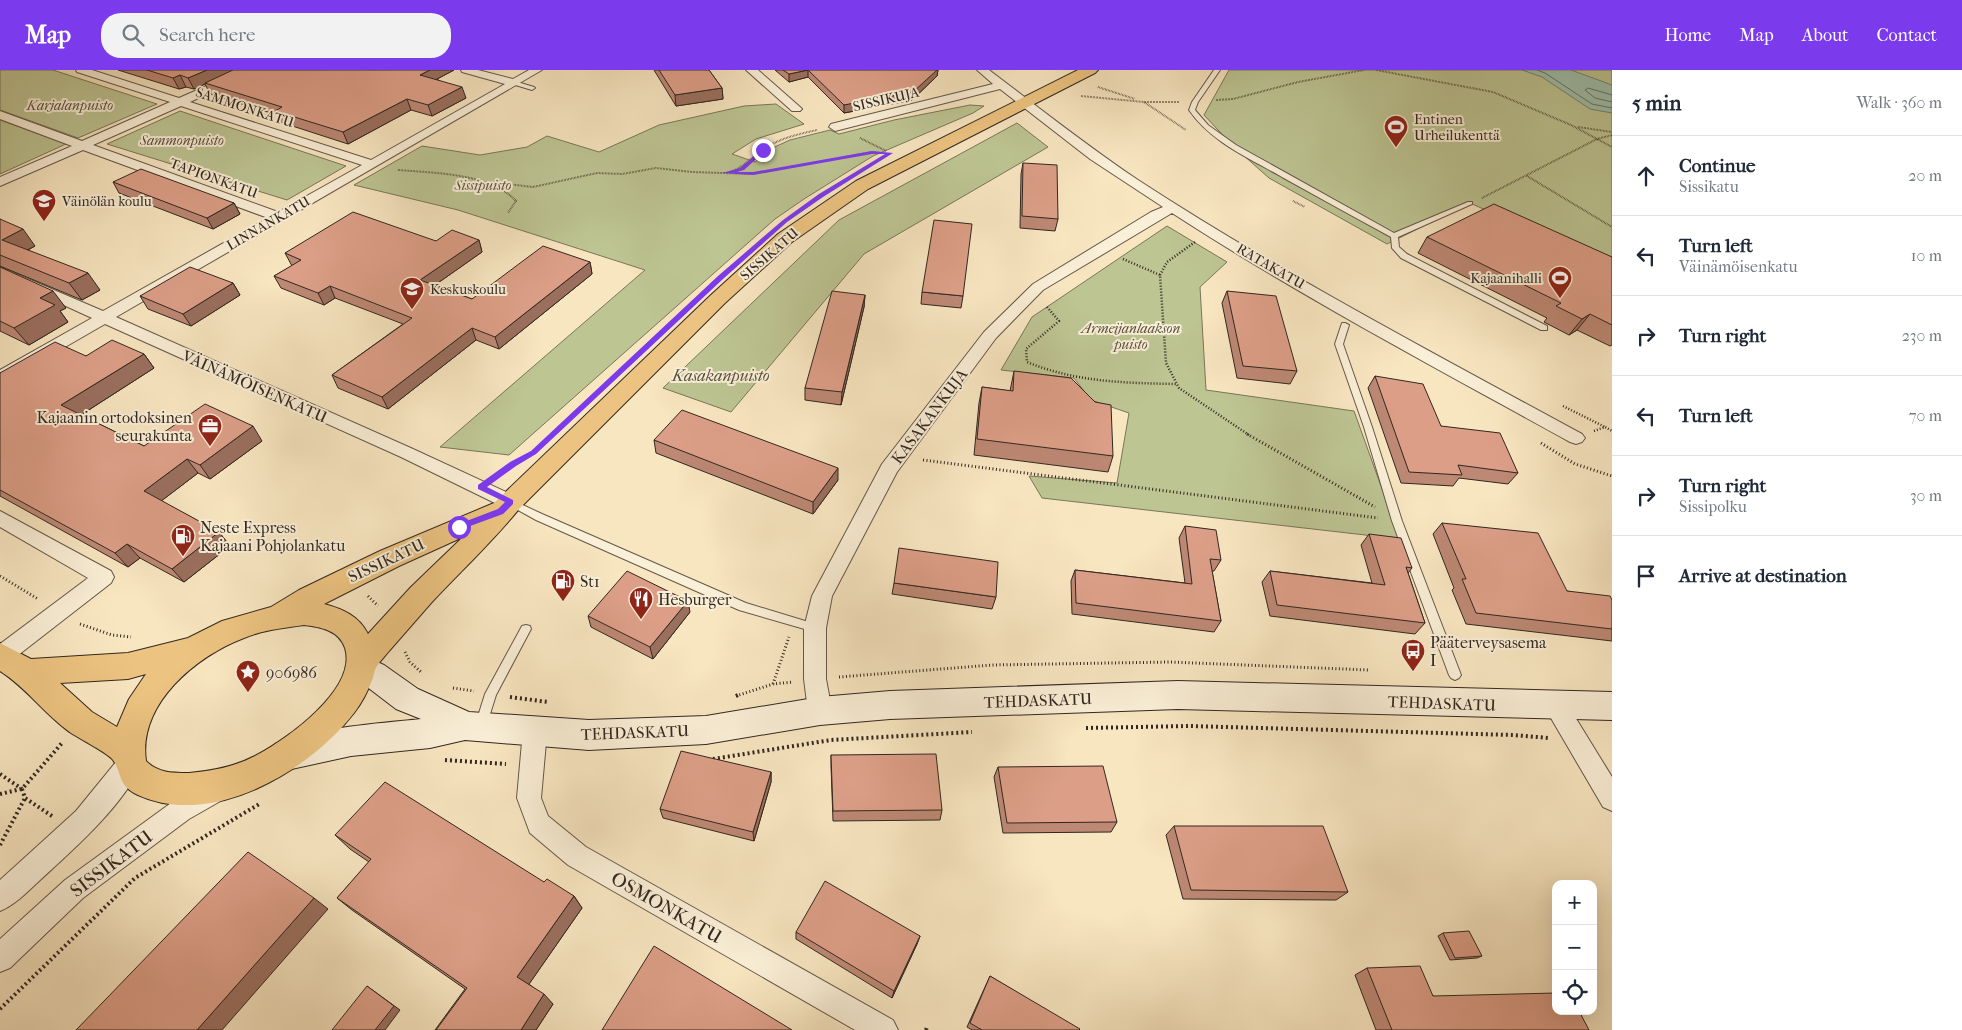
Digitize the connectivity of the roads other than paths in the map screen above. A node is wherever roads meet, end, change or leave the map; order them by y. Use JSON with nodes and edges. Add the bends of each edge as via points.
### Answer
{"nodes":[{"id":1,"x":81,"y":70,"type":"edge"},
{"id":2,"x":252,"y":70,"type":"edge"},
{"id":3,"x":466,"y":70,"type":"edge"},
{"id":4,"x":537,"y":70,"type":"edge"},
{"id":5,"x":751,"y":70,"type":"edge"},
{"id":6,"x":982,"y":70,"type":"edge"},
{"id":7,"x":1090,"y":70,"type":"edge"},
{"id":8,"x":1217,"y":70,"type":"edge"},
{"id":9,"x":514,"y":83,"type":"junction"},
{"id":10,"x":1002,"y":85,"type":"junction"},
{"id":11,"x":532,"y":88,"type":"dead end"},
{"id":12,"x":180,"y":102,"type":"junction"},
{"id":13,"x":1024,"y":103,"type":"junction"},
{"id":14,"x":796,"y":109,"type":"dead end"},
{"id":15,"x":0,"y":115,"type":"edge"},
{"id":16,"x":835,"y":127,"type":"road end"},
{"id":17,"x":82,"y":146,"type":"junction"},
{"id":18,"x":372,"y":164,"type":"junction"},
{"id":19,"x":0,"y":182,"type":"edge"},
{"id":20,"x":1470,"y":203,"type":"road end"},
{"id":21,"x":1172,"y":208,"type":"junction"},
{"id":22,"x":278,"y":217,"type":"junction"},
{"id":23,"x":1394,"y":236,"type":"junction"},
{"id":24,"x":0,"y":271,"type":"edge"},
{"id":25,"x":103,"y":317,"type":"junction"},
{"id":26,"x":1345,"y":326,"type":"dead end"},
{"id":27,"x":1544,"y":328,"type":"dead end"},
{"id":28,"x":0,"y":377,"type":"edge"},
{"id":29,"x":1576,"y":438,"type":"dead end"},
{"id":30,"x":505,"y":507,"type":"junction"},
{"id":31,"x":0,"y":518,"type":"edge"},
{"id":32,"x":275,"y":617,"type":"junction"},
{"id":33,"x":815,"y":628,"type":"junction"},
{"id":34,"x":526,"y":629,"type":"dead end"},
{"id":35,"x":194,"y":650,"type":"junction"},
{"id":36,"x":0,"y":656,"type":"edge"},
{"id":37,"x":362,"y":664,"type":"junction"},
{"id":38,"x":27,"y":672,"type":"junction"},
{"id":39,"x":1455,"y":675,"type":"dead end"},
{"id":40,"x":1556,"y":706,"type":"junction"},
{"id":41,"x":1612,"y":706,"type":"edge"},
{"id":42,"x":820,"y":711,"type":"junction"},
{"id":43,"x":473,"y":727,"type":"junction"},
{"id":44,"x":535,"y":731,"type":"junction"},
{"id":45,"x":287,"y":755,"type":"junction"},
{"id":46,"x":129,"y":758,"type":"junction"},
{"id":47,"x":232,"y":782,"type":"junction"},
{"id":48,"x":1612,"y":799,"type":"edge"},
{"id":49,"x":0,"y":898,"type":"edge"},
{"id":50,"x":0,"y":958,"type":"edge"},
{"id":51,"x":883,"y":1030,"type":"edge"}],
"edges":[{"from":1,"to":12,"type":"street","name":"SAMMONKATU"},
{"from":2,"to":12,"type":"street"},
{"from":3,"to":9,"type":"street"},
{"from":4,"to":9,"type":"street","name":"LINNANKATU"},
{"from":5,"to":14,"type":"street"},
{"from":6,"to":10,"type":"street","name":"RATAKATU"},
{"from":7,"to":13,"type":"main road","name":"SISSIKATU"},
{"from":8,"to":23,"type":"lane","via":[[1195,102],[1192,110],[1196,118],[1224,140]]},
{"from":9,"to":11,"type":"lane"},
{"from":9,"to":18,"type":"street","name":"LINNANKATU"},
{"from":10,"to":13,"type":"street","name":"RATAKATU"},
{"from":10,"to":16,"type":"street","name":"SISSIKUJA"},
{"from":12,"to":17,"type":"street"},
{"from":12,"to":18,"type":"street","name":"SAMMONKATU"},
{"from":13,"to":21,"type":"street","name":"RATAKATU"},
{"from":13,"to":30,"type":"main road","name":"SISSIKATU","via":[[862,185],[785,238]]},
{"from":15,"to":17,"type":"street","name":"TAPIONKATU"},
{"from":17,"to":19,"type":"street"},
{"from":17,"to":22,"type":"street","name":"TAPIONKATU"},
{"from":18,"to":22,"type":"street","name":"LINNANKATU"},
{"from":20,"to":23,"type":"lane"},
{"from":21,"to":29,"type":"street","name":"RATAKATU","via":[[1398,340]]},
{"from":21,"to":33,"type":"street","name":"KASAKANKUJA","via":[[1038,287],[990,335],[889,469],[822,596]]},
{"from":22,"to":25,"type":"street","name":"LINNANKATU"},
{"from":23,"to":27,"type":"lane","via":[[1396,248],[1404,256]]},
{"from":24,"to":25,"type":"street","name":"VÄINÄMÖISENKATU"},
{"from":25,"to":28,"type":"street","name":"LINNANKATU"},
{"from":25,"to":30,"type":"street","name":"VÄINÄMÖISENKATU","via":[[481,487]]},
{"from":26,"to":39,"type":"lane","via":[[1339,344],[1397,521]]},
{"from":30,"to":32,"type":"main road","name":"SISSIKATU","via":[[347,577]]},
{"from":30,"to":33,"type":"lane","via":[[539,517],[743,607]]},
{"from":30,"to":37,"type":"main road","name":"SISSIKATU","via":[[484,533],[396,622]]},
{"from":31,"to":36,"type":"street","via":[[104,577]]},
{"from":32,"to":35,"type":"main road","via":[[248,623],[216,636]]},
{"from":32,"to":37,"type":"main road","via":[[304,613],[336,619],[354,635]]},
{"from":33,"to":42,"type":"street","name":"KASAKANKUJA","via":[[815,679]]},
{"from":34,"to":43,"type":"lane"},
{"from":35,"to":38,"type":"main road","via":[[128,666]]},
{"from":35,"to":46,"type":"main road","via":[[152,689],[138,714]]},
{"from":36,"to":38,"type":"main road","name":"SISSIKATU"},
{"from":37,"to":43,"type":"street","name":"TEHDASKATU","via":[[407,699]]},
{"from":37,"to":45,"type":"main road","name":"SISSIKATU","via":[[346,702],[315,734]]},
{"from":38,"to":46,"type":"main road","name":"SISSIKATU","via":[[81,722]]},
{"from":40,"to":41,"type":"street","name":"TEHDASKATU"},
{"from":40,"to":42,"type":"street","name":"TEHDASKATU","via":[[1178,695],[890,705]]},
{"from":40,"to":48,"type":"street"},
{"from":42,"to":44,"type":"street","name":"TEHDASKATU","via":[[706,730],[589,735]]},
{"from":43,"to":44,"type":"street","name":"TEHDASKATU"},
{"from":43,"to":45,"type":"street","name":"TEHDASKATU","via":[[351,741]]},
{"from":44,"to":51,"type":"street","name":"OSMONKATU","via":[[529,798],[539,824],[577,856]]},
{"from":45,"to":47,"type":"main road","name":"SISSIKATU"},
{"from":46,"to":47,"type":"main road","name":"SISSIKATU","via":[[142,780],[164,787],[208,787]]},
{"from":46,"to":49,"type":"street","via":[[116,785],[75,830]]},
{"from":47,"to":50,"type":"street","name":"SISSIKATU","via":[[180,811],[74,889]]}]}
